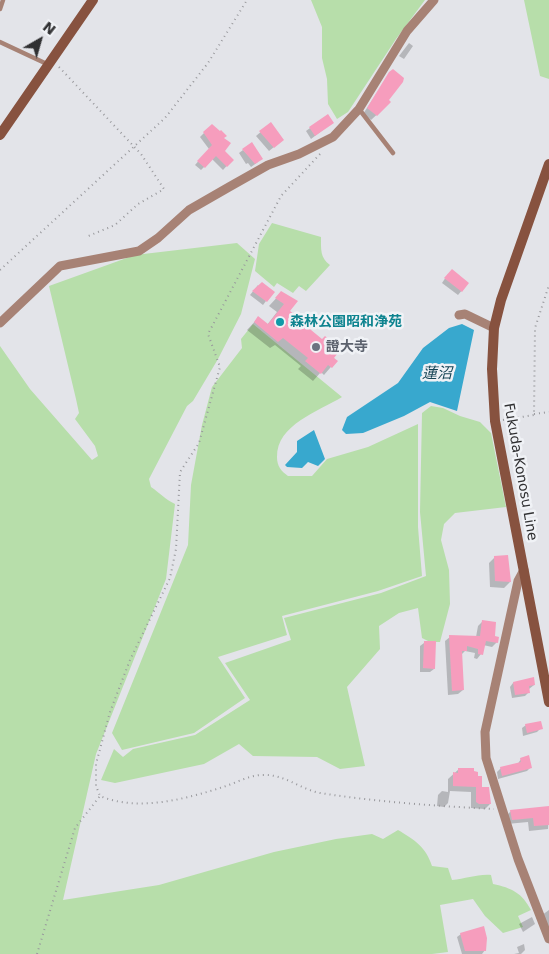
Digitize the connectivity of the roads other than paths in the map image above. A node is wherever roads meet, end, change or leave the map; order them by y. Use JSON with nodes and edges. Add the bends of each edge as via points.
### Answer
{"nodes":[{"id":1,"x":4,"y":0,"type":"edge"},
{"id":2,"x":93,"y":0,"type":"edge"},
{"id":3,"x":434,"y":0,"type":"edge"},
{"id":4,"x":0,"y":9,"type":"edge"},
{"id":5,"x":0,"y":42,"type":"edge"},
{"id":6,"x":50,"y":63,"type":"junction"},
{"id":7,"x":359,"y":109,"type":"junction"},
{"id":8,"x":0,"y":135,"type":"edge"},
{"id":9,"x":393,"y":153,"type":"dead end"},
{"id":10,"x":549,"y":164,"type":"edge"},
{"id":11,"x":459,"y":315,"type":"dead end"},
{"id":12,"x":0,"y":323,"type":"edge"},
{"id":13,"x":494,"y":328,"type":"junction"},
{"id":14,"x":524,"y":570,"type":"junction"},
{"id":15,"x":549,"y":702,"type":"edge"},
{"id":16,"x":549,"y":939,"type":"edge"}],
"edges":[{"from":1,"to":4,"type":"lane"},
{"from":2,"to":6,"type":"main road"},
{"from":3,"to":7,"type":"street","via":[[406,31]]},
{"from":5,"to":6,"type":"lane"},
{"from":6,"to":8,"type":"main road"},
{"from":7,"to":9,"type":"lane"},
{"from":7,"to":12,"type":"street","via":[[325,143],[268,165],[189,210],[139,251],[60,266]]},
{"from":10,"to":13,"type":"main road","name":"Fukuda-Konosu Line"},
{"from":11,"to":13,"type":"street","via":[[465,314]]},
{"from":13,"to":14,"type":"main road","name":"Fukuda-Konosu Line","via":[[495,421]]},
{"from":14,"to":15,"type":"main road","name":"Fukuda-Konosu Line"},
{"from":14,"to":16,"type":"street","via":[[518,581],[485,732],[486,758],[501,809]]}]}
